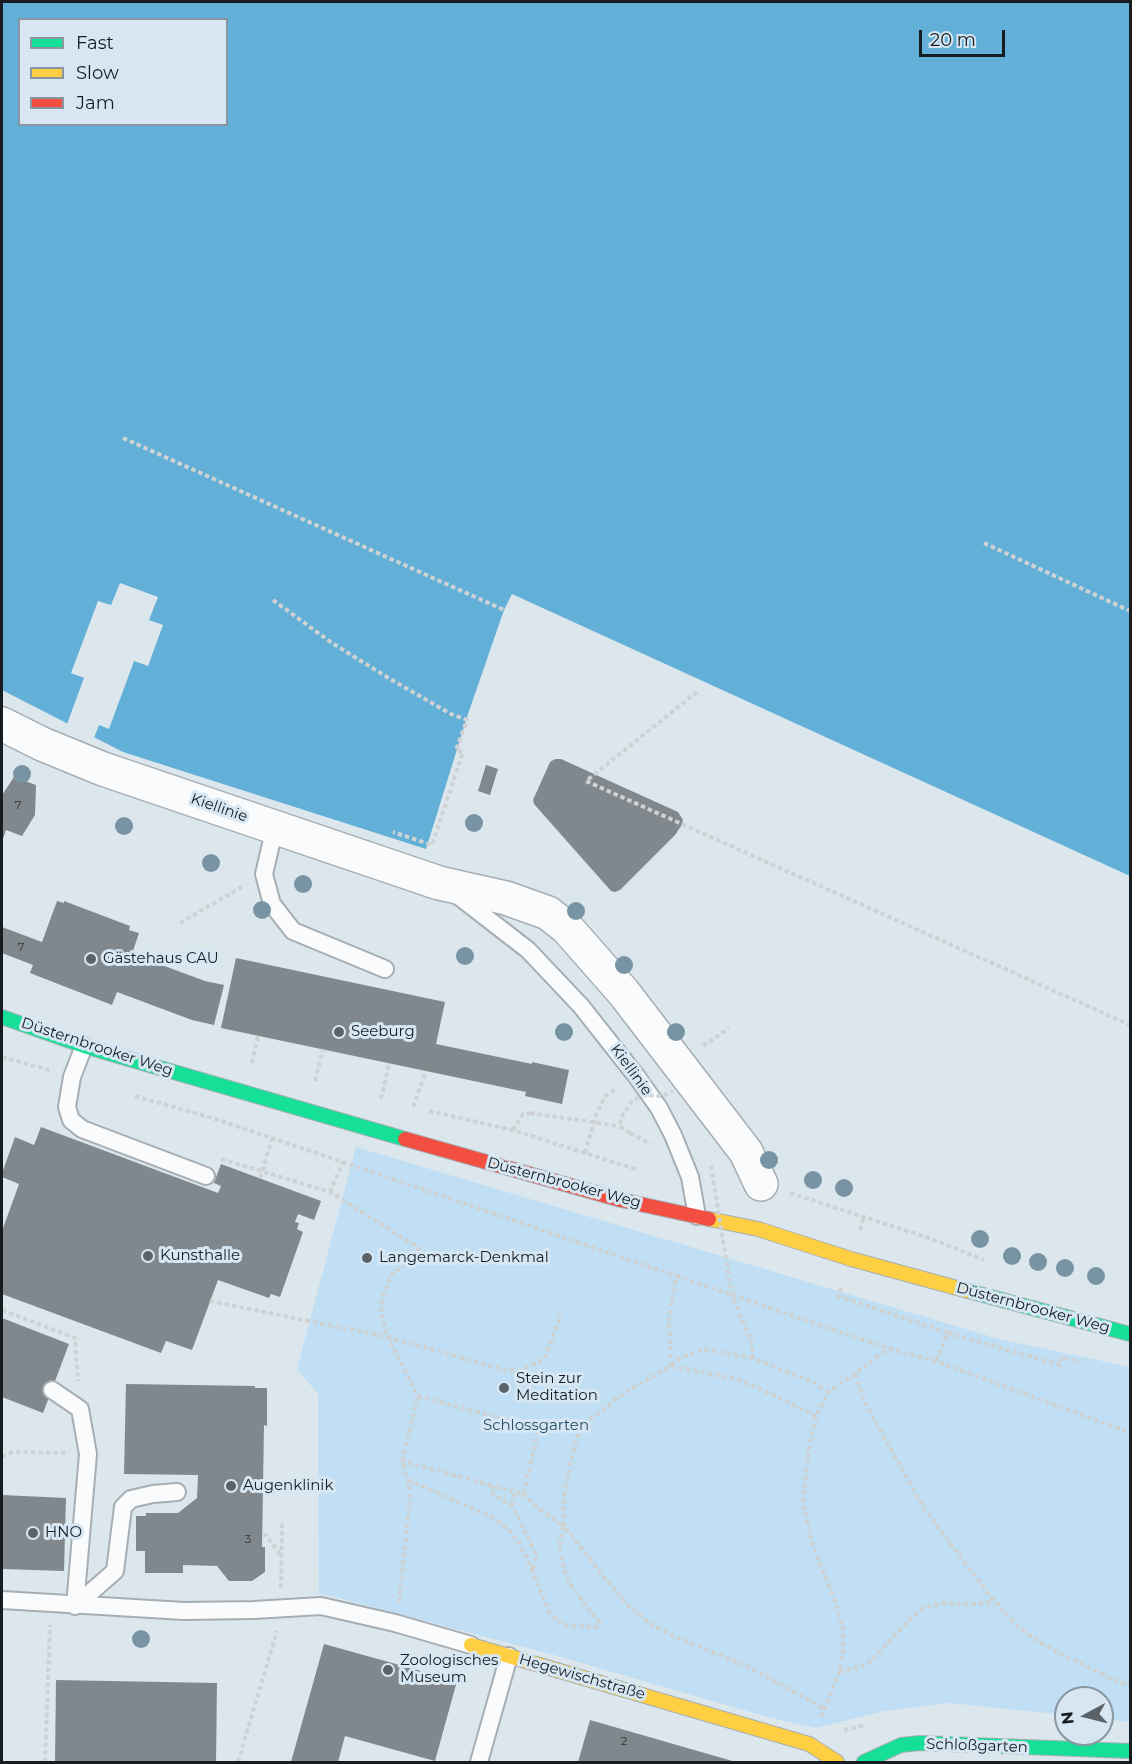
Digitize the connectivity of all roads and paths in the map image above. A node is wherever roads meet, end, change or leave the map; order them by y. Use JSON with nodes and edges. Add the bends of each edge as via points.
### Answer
{"nodes":[{"id":1,"x":123,"y":438,"type":"dead end"},
{"id":2,"x":984,"y":543,"type":"dead end"},
{"id":3,"x":273,"y":600,"type":"dead end"},
{"id":4,"x":504,"y":610,"type":"dead end"},
{"id":5,"x":1131,"y":611,"type":"edge"},
{"id":6,"x":697,"y":692,"type":"dead end"},
{"id":7,"x":2,"y":724,"type":"edge"},
{"id":8,"x":275,"y":827,"type":"junction"},
{"id":9,"x":391,"y":831,"type":"dead end"},
{"id":10,"x":264,"y":874,"type":"junction"},
{"id":11,"x":440,"y":882,"type":"junction"},
{"id":12,"x":506,"y":898,"type":"junction"},
{"id":13,"x":180,"y":923,"type":"dead end"},
{"id":14,"x":537,"y":926,"type":"dead end"},
{"id":15,"x":385,"y":969,"type":"dead end"},
{"id":16,"x":2,"y":1017,"type":"edge"},
{"id":17,"x":1131,"y":1025,"type":"edge"},
{"id":18,"x":258,"y":1036,"type":"dead end"},
{"id":19,"x":84,"y":1046,"type":"junction"},
{"id":20,"x":323,"y":1049,"type":"dead end"},
{"id":21,"x":2,"y":1057,"type":"edge"},
{"id":22,"x":389,"y":1064,"type":"dead end"},
{"id":23,"x":251,"y":1066,"type":"dead end"},
{"id":24,"x":426,"y":1071,"type":"dead end"},
{"id":25,"x":72,"y":1077,"type":"junction"},
{"id":26,"x":637,"y":1077,"type":"junction"},
{"id":27,"x":315,"y":1082,"type":"dead end"},
{"id":28,"x":673,"y":1091,"type":"dead end"},
{"id":29,"x":126,"y":1093,"type":"dead end"},
{"id":30,"x":381,"y":1099,"type":"dead end"},
{"id":31,"x":413,"y":1107,"type":"dead end"},
{"id":32,"x":619,"y":1126,"type":"junction"},
{"id":33,"x":513,"y":1130,"type":"dead end"},
{"id":34,"x":272,"y":1139,"type":"junction"},
{"id":35,"x":661,"y":1149,"type":"dead end"},
{"id":36,"x":585,"y":1153,"type":"dead end"},
{"id":37,"x":343,"y":1162,"type":"junction"},
{"id":38,"x":711,"y":1166,"type":"dead end"},
{"id":39,"x":261,"y":1172,"type":"junction"},
{"id":40,"x":206,"y":1176,"type":"joint"},
{"id":41,"x":260,"y":1178,"type":"dead end"},
{"id":42,"x":761,"y":1184,"type":"joint"},
{"id":43,"x":330,"y":1192,"type":"junction"},
{"id":44,"x":697,"y":1216,"type":"junction"},
{"id":45,"x":992,"y":1263,"type":"dead end"},
{"id":46,"x":676,"y":1276,"type":"junction"},
{"id":47,"x":838,"y":1296,"type":"dead end"},
{"id":48,"x":210,"y":1301,"type":"dead end"},
{"id":49,"x":2,"y":1310,"type":"edge"},
{"id":50,"x":561,"y":1314,"type":"dead end"},
{"id":51,"x":948,"y":1333,"type":"junction"},
{"id":52,"x":1131,"y":1334,"type":"edge"},
{"id":53,"x":388,"y":1337,"type":"junction"},
{"id":54,"x":887,"y":1348,"type":"junction"},
{"id":55,"x":753,"y":1358,"type":"junction"},
{"id":56,"x":936,"y":1361,"type":"junction"},
{"id":57,"x":1080,"y":1362,"type":"dead end"},
{"id":58,"x":670,"y":1366,"type":"junction"},
{"id":59,"x":855,"y":1374,"type":"junction"},
{"id":60,"x":52,"y":1390,"type":"dead end"},
{"id":61,"x":828,"y":1392,"type":"junction"},
{"id":62,"x":418,"y":1395,"type":"junction"},
{"id":63,"x":80,"y":1409,"type":"junction"},
{"id":64,"x":816,"y":1416,"type":"junction"},
{"id":65,"x":584,"y":1424,"type":"junction"},
{"id":66,"x":539,"y":1429,"type":"junction"},
{"id":67,"x":1131,"y":1433,"type":"edge"},
{"id":68,"x":88,"y":1454,"type":"junction"},
{"id":69,"x":2,"y":1457,"type":"edge"},
{"id":70,"x":402,"y":1461,"type":"junction"},
{"id":71,"x":408,"y":1480,"type":"junction"},
{"id":72,"x":490,"y":1484,"type":"junction"},
{"id":73,"x":515,"y":1491,"type":"junction"},
{"id":74,"x":177,"y":1492,"type":"dead end"},
{"id":75,"x":523,"y":1494,"type":"junction"},
{"id":76,"x":512,"y":1505,"type":"junction"},
{"id":77,"x":282,"y":1522,"type":"dead end"},
{"id":78,"x":564,"y":1526,"type":"junction"},
{"id":79,"x":263,"y":1535,"type":"dead end"},
{"id":80,"x":281,"y":1557,"type":"junction"},
{"id":81,"x":532,"y":1570,"type":"junction"},
{"id":82,"x":2,"y":1600,"type":"edge"},
{"id":83,"x":994,"y":1601,"type":"junction"},
{"id":84,"x":51,"y":1603,"type":"junction"},
{"id":85,"x":75,"y":1605,"type":"junction"},
{"id":86,"x":280,"y":1609,"type":"junction"},
{"id":87,"x":395,"y":1623,"type":"junction"},
{"id":88,"x":471,"y":1645,"type":"joint"},
{"id":89,"x":508,"y":1656,"type":"junction"},
{"id":90,"x":839,"y":1672,"type":"junction"},
{"id":91,"x":1131,"y":1686,"type":"edge"},
{"id":92,"x":823,"y":1708,"type":"junction"},
{"id":93,"x":820,"y":1720,"type":"dead end"},
{"id":94,"x":1131,"y":1751,"type":"edge"},
{"id":95,"x":45,"y":1762,"type":"edge"},
{"id":96,"x":238,"y":1762,"type":"edge"},
{"id":97,"x":479,"y":1762,"type":"edge"},
{"id":98,"x":837,"y":1762,"type":"edge"},
{"id":99,"x":864,"y":1762,"type":"edge"}],
"edges":[{"from":1,"to":4,"type":"path"},
{"from":2,"to":5,"type":"path"},
{"from":3,"to":9,"type":"path","via":[[350,654],[467,720],[456,750],[463,752],[432,845]]},
{"from":6,"to":17,"type":"path","via":[[586,781]]},
{"from":7,"to":8,"type":"street","name":"Kiellinie","via":[[103,769]]},
{"from":8,"to":10,"type":"lane"},
{"from":8,"to":11,"type":"street","name":"Kiellinie"},
{"from":10,"to":13,"type":"path"},
{"from":10,"to":15,"type":"lane","via":[[272,904],[293,931]]},
{"from":11,"to":12,"type":"street","name":"Kiellinie"},
{"from":11,"to":26,"type":"lane","name":"Kiellinie","via":[[528,950],[581,1006]]},
{"from":12,"to":14,"type":"street","name":"Kiellinie"},
{"from":12,"to":42,"type":"street","name":"Kiellinie","via":[[548,914],[593,955],[746,1152]]},
{"from":16,"to":19,"type":"street","name":"Düsternbrooker Weg"},
{"from":18,"to":23,"type":"path"},
{"from":19,"to":25,"type":"lane"},
{"from":19,"to":44,"type":"street","name":"Düsternbrooker Weg","via":[[576,1188]]},
{"from":20,"to":27,"type":"path"},
{"from":21,"to":25,"type":"path"},
{"from":22,"to":30,"type":"path"},
{"from":24,"to":31,"type":"path"},
{"from":25,"to":40,"type":"lane","via":[[67,1107],[71,1120],[82,1129]]},
{"from":26,"to":36,"type":"path","via":[[605,1096]]},
{"from":26,"to":44,"type":"lane","name":"Kiellinie","via":[[673,1135],[690,1177]]},
{"from":28,"to":32,"type":"path","bridge":true,"via":[[632,1101]]},
{"from":29,"to":34,"type":"path"},
{"from":32,"to":33,"type":"path","bridge":true,"via":[[530,1113],[523,1114]]},
{"from":32,"to":35,"type":"path","bridge":true},
{"from":34,"to":37,"type":"path"},
{"from":34,"to":39,"type":"path"},
{"from":37,"to":43,"type":"path"},
{"from":37,"to":46,"type":"path"},
{"from":38,"to":55,"type":"path","bridge":true,"via":[[731,1290],[751,1340]]},
{"from":39,"to":40,"type":"path","via":[[217,1158]]},
{"from":39,"to":41,"type":"path"},
{"from":39,"to":43,"type":"path"},
{"from":42,"to":45,"type":"path","via":[[929,1238]]},
{"from":43,"to":53,"type":"path","via":[[419,1248],[390,1276],[381,1304]]},
{"from":44,"to":52,"type":"street","name":"Düsternbrooker Weg","via":[[758,1229],[851,1259]]},
{"from":46,"to":54,"type":"path"},
{"from":46,"to":58,"type":"path","via":[[669,1319]]},
{"from":47,"to":51,"type":"path"},
{"from":48,"to":53,"type":"path"},
{"from":49,"to":63,"type":"path","via":[[75,1338]]},
{"from":50,"to":53,"type":"path","via":[[543,1359],[523,1370],[508,1371]]},
{"from":51,"to":56,"type":"path"},
{"from":51,"to":57,"type":"path","via":[[1060,1365],[1062,1357]]},
{"from":53,"to":62,"type":"path"},
{"from":54,"to":56,"type":"path"},
{"from":54,"to":59,"type":"path"},
{"from":55,"to":58,"type":"path","via":[[709,1348],[682,1357]]},
{"from":55,"to":61,"type":"path"},
{"from":56,"to":67,"type":"path"},
{"from":58,"to":64,"type":"path","via":[[732,1378]]},
{"from":58,"to":65,"type":"path","via":[[624,1393]]},
{"from":59,"to":61,"type":"path"},
{"from":59,"to":83,"type":"path","via":[[865,1403],[925,1510]]},
{"from":60,"to":63,"type":"lane"},
{"from":61,"to":64,"type":"path"},
{"from":62,"to":66,"type":"path"},
{"from":62,"to":70,"type":"path"},
{"from":63,"to":68,"type":"lane"},
{"from":64,"to":90,"type":"path","via":[[803,1502],[812,1543],[843,1630]]},
{"from":65,"to":66,"type":"path","via":[[563,1421]]},
{"from":65,"to":78,"type":"path","via":[[568,1473]]},
{"from":66,"to":75,"type":"path"},
{"from":68,"to":69,"type":"path","via":[[13,1452]]},
{"from":68,"to":85,"type":"lane"},
{"from":70,"to":71,"type":"path"},
{"from":70,"to":72,"type":"path"},
{"from":71,"to":81,"type":"path","via":[[494,1518],[511,1532]]},
{"from":71,"to":87,"type":"path","via":[[410,1498]]},
{"from":72,"to":73,"type":"path"},
{"from":72,"to":76,"type":"path","via":[[497,1498]]},
{"from":73,"to":75,"type":"path"},
{"from":73,"to":76,"type":"path"},
{"from":74,"to":85,"type":"lane","via":[[131,1499],[123,1507],[115,1571]]},
{"from":75,"to":78,"type":"path"},
{"from":76,"to":81,"type":"path","via":[[535,1552]]},
{"from":77,"to":80,"type":"path"},
{"from":78,"to":81,"type":"path","via":[[559,1546],[564,1569],[600,1623],[597,1627],[562,1624],[544,1605]]},
{"from":78,"to":92,"type":"path","via":[[611,1586],[648,1622],[749,1667]]},
{"from":79,"to":80,"type":"path"},
{"from":80,"to":86,"type":"path"},
{"from":82,"to":84,"type":"lane","name":"Hegewischstraße"},
{"from":83,"to":90,"type":"path","via":[[943,1603],[923,1608],[872,1660]]},
{"from":83,"to":91,"type":"path","via":[[1018,1627],[1042,1644]]},
{"from":84,"to":85,"type":"lane","name":"Hegewischstraße"},
{"from":84,"to":95,"type":"path"},
{"from":85,"to":86,"type":"lane","name":"Hegewischstraße","via":[[184,1611]]},
{"from":86,"to":87,"type":"lane","name":"Hegewischstraße","via":[[321,1606]]},
{"from":86,"to":96,"type":"path","via":[[277,1634]]},
{"from":87,"to":88,"type":"lane","name":"Hegewischstraße"},
{"from":88,"to":89,"type":"street","name":"Hegewischstraße"},
{"from":89,"to":97,"type":"lane"},
{"from":89,"to":98,"type":"street","name":"Hegewischstraße","via":[[809,1744]]},
{"from":90,"to":92,"type":"path"},
{"from":92,"to":93,"type":"path"},
{"from":94,"to":99,"type":"street","name":"Schloßgarten","via":[[920,1743],[901,1745]]}]}
